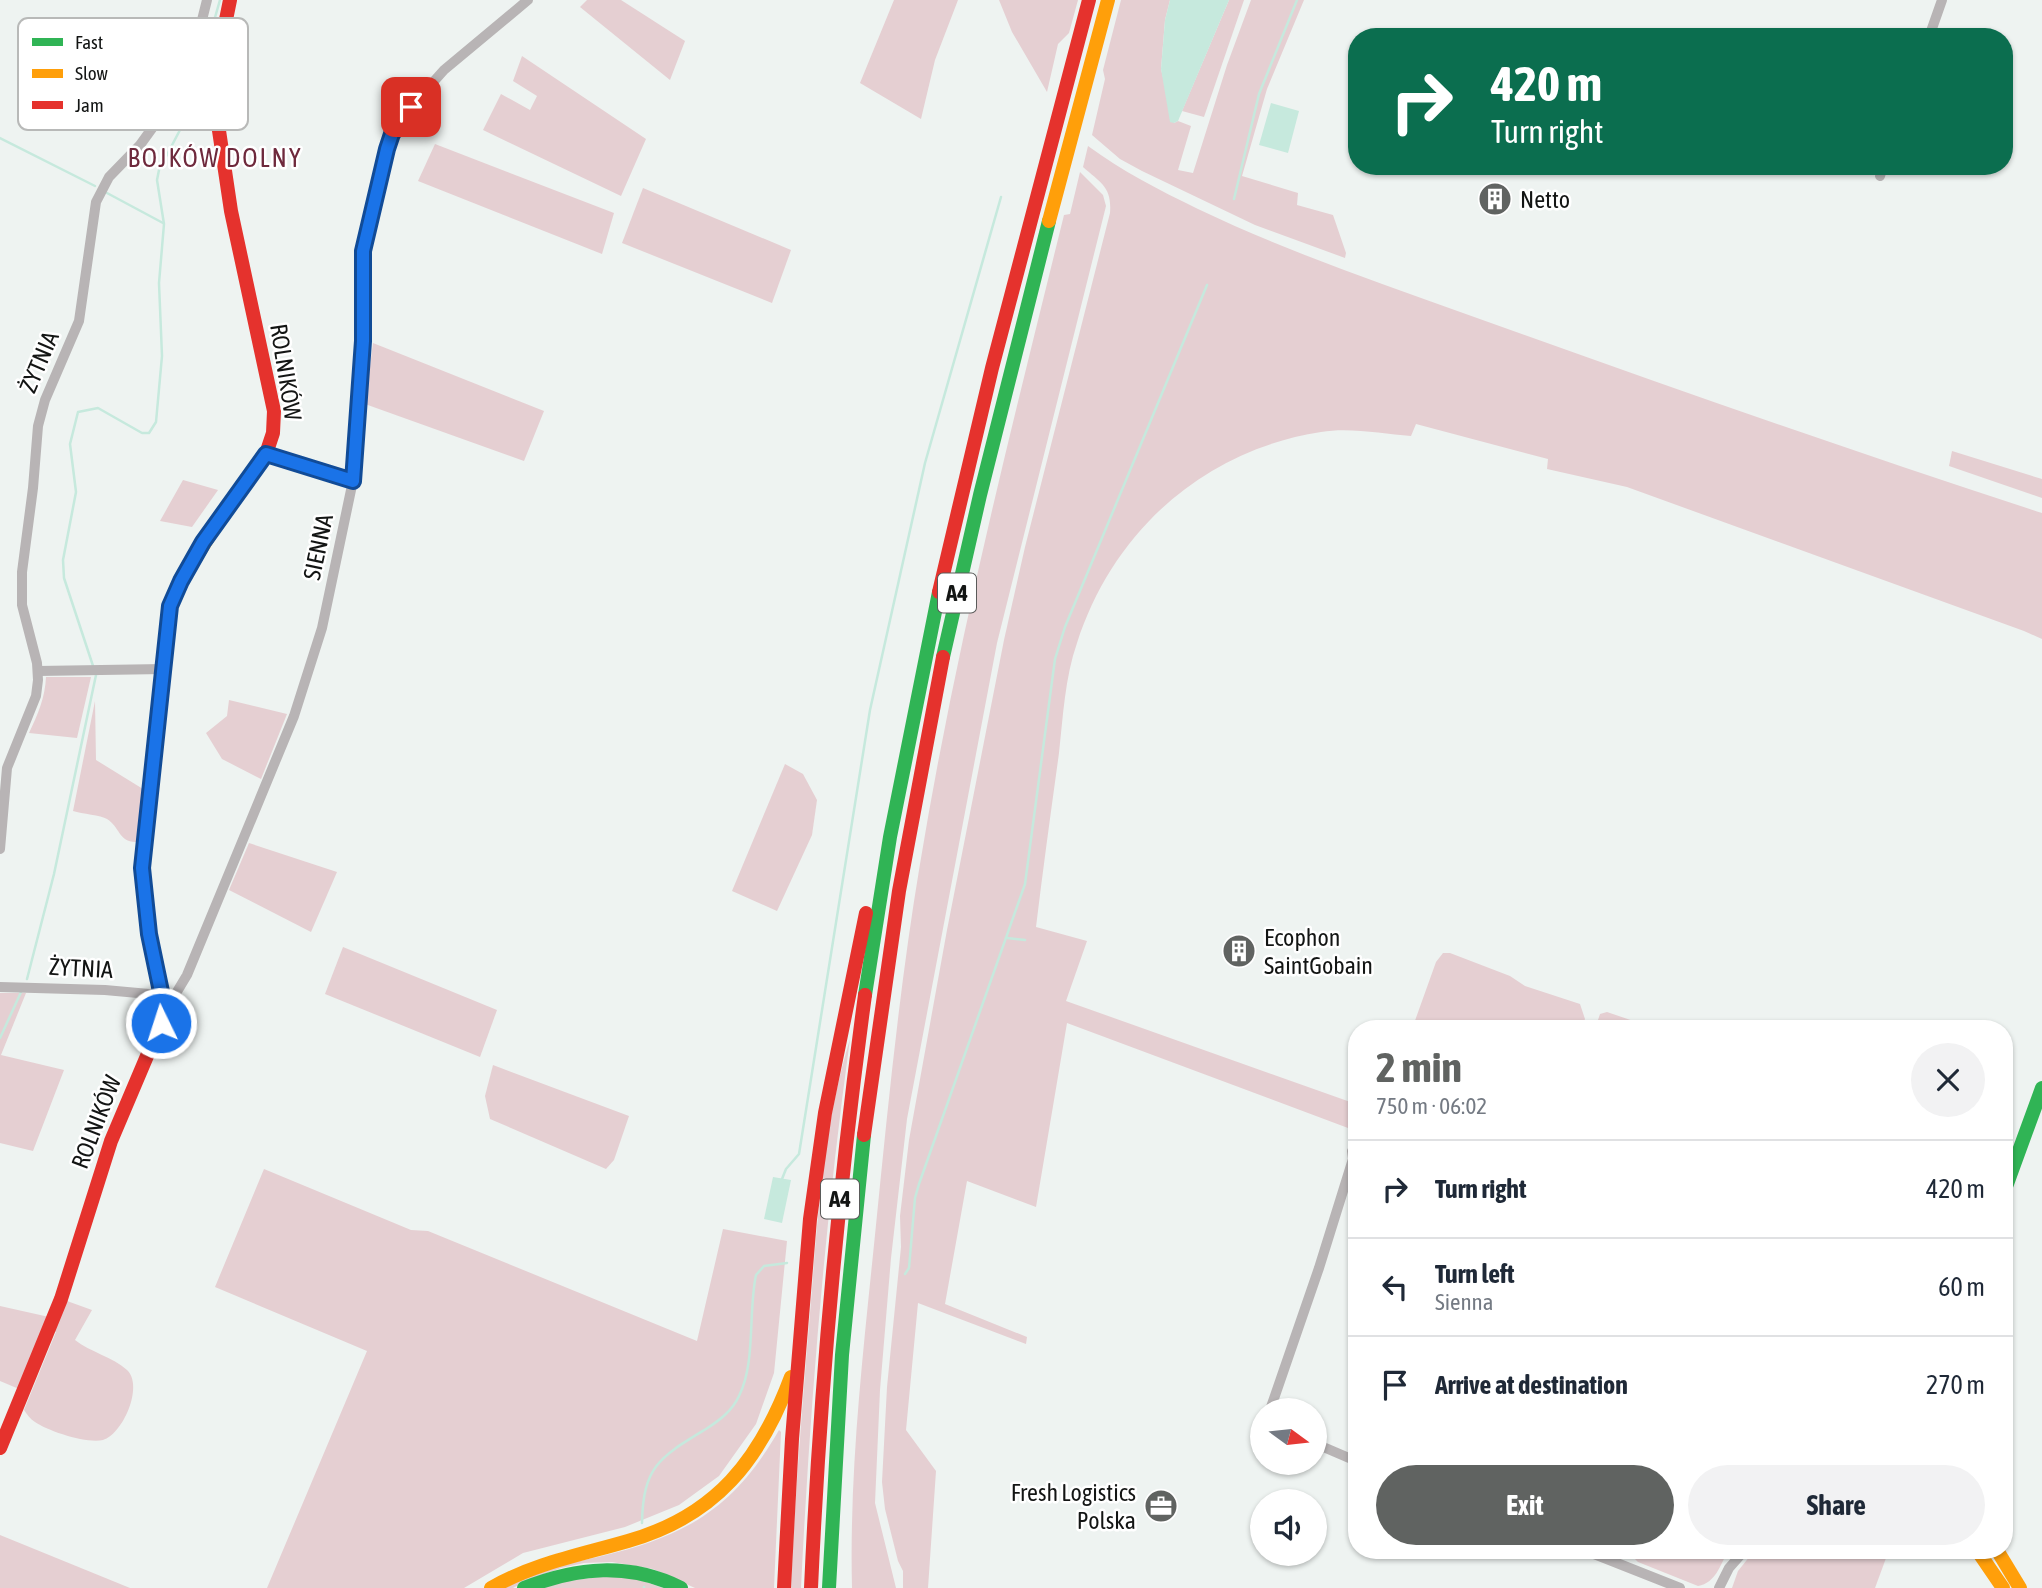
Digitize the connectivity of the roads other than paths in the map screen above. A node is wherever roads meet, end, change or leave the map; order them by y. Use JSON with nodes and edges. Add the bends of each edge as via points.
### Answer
{"nodes":[{"id":1,"x":206,"y":0,"type":"edge"},
{"id":2,"x":230,"y":0,"type":"edge"},
{"id":3,"x":528,"y":0,"type":"edge"},
{"id":4,"x":1089,"y":0,"type":"edge"},
{"id":5,"x":1108,"y":0,"type":"edge"},
{"id":6,"x":1942,"y":0,"type":"edge"},
{"id":7,"x":202,"y":18,"type":"edge"},
{"id":8,"x":227,"y":18,"type":"edge"},
{"id":9,"x":1932,"y":28,"type":"edge"},
{"id":10,"x":151,"y":130,"type":"edge"},
{"id":11,"x":219,"y":130,"type":"edge"},
{"id":12,"x":266,"y":454,"type":"junction"},
{"id":13,"x":354,"y":476,"type":"junction"},
{"id":14,"x":164,"y":669,"type":"junction"},
{"id":15,"x":37,"y":671,"type":"junction"},
{"id":16,"x":895,"y":812,"type":"junction"},
{"id":17,"x":0,"y":849,"type":"edge"},
{"id":18,"x":0,"y":987,"type":"edge"},
{"id":19,"x":162,"y":1000,"type":"junction"},
{"id":20,"x":2042,"y":1088,"type":"edge"},
{"id":21,"x":2013,"y":1167,"type":"edge"},
{"id":22,"x":1348,"y":1175,"type":"edge"},
{"id":23,"x":799,"y":1350,"type":"junction"},
{"id":24,"x":841,"y":1376,"type":"junction"},
{"id":25,"x":1274,"y":1398,"type":"edge"},
{"id":26,"x":0,"y":1448,"type":"edge"},
{"id":27,"x":1327,"y":1449,"type":"edge"},
{"id":28,"x":1348,"y":1458,"type":"edge"},
{"id":29,"x":1607,"y":1559,"type":"edge"},
{"id":30,"x":1737,"y":1559,"type":"edge"},
{"id":31,"x":1982,"y":1559,"type":"edge"},
{"id":32,"x":2002,"y":1559,"type":"edge"},
{"id":33,"x":491,"y":1588,"type":"edge"},
{"id":34,"x":524,"y":1588,"type":"edge"},
{"id":35,"x":681,"y":1588,"type":"edge"},
{"id":36,"x":784,"y":1588,"type":"edge"},
{"id":37,"x":811,"y":1588,"type":"edge"},
{"id":38,"x":829,"y":1588,"type":"edge"},
{"id":39,"x":842,"y":1588,"type":"edge"},
{"id":40,"x":1680,"y":1588,"type":"edge"},
{"id":41,"x":1719,"y":1588,"type":"edge"},
{"id":42,"x":2003,"y":1588,"type":"edge"},
{"id":43,"x":2020,"y":1588,"type":"edge"}],
"edges":[{"from":1,"to":7,"type":"street","name":"ŻYTNIA"},
{"from":2,"to":8,"type":"main road","name":"ROLNIKÓW"},
{"from":3,"to":13,"type":"street","name":"SIENNA","via":[[443,70],[392,134],[363,251],[363,341]]},
{"from":4,"to":16,"type":"main road","number":"A4","via":[[954,525]]},
{"from":5,"to":24,"type":"main road","number":"A4","via":[[973,522],[941,667],[887,971]]},
{"from":6,"to":9,"type":"street"},
{"from":10,"to":15,"type":"street","name":"ŻYTNIA","via":[[109,177],[96,202],[79,321],[38,425],[22,572],[22,605]]},
{"from":11,"to":12,"type":"main road","name":"ROLNIKÓW","via":[[231,211],[274,411]]},
{"from":12,"to":13,"type":"street"},
{"from":12,"to":14,"type":"main road","name":"ROLNIKÓW","via":[[203,542],[172,600]]},
{"from":13,"to":19,"type":"street","name":"SIENNA","via":[[322,628],[293,716],[187,975],[175,995]]},
{"from":14,"to":15,"type":"street"},
{"from":14,"to":19,"type":"main road","name":"ROLNIKÓW","via":[[142,868]]},
{"from":15,"to":17,"type":"street","name":"ŻYTNIA","via":[[36,696],[7,768]]},
{"from":16,"to":23,"type":"main road","via":[[874,871],[825,1113]]},
{"from":16,"to":37,"type":"main road","number":"A4","via":[[838,1212]]},
{"from":18,"to":19,"type":"street","name":"ŻYTNIA","via":[[105,990]]},
{"from":19,"to":26,"type":"main road","name":"ROLNIKÓW","via":[[161,1023],[111,1141],[61,1299]]},
{"from":20,"to":21,"type":"main road"},
{"from":22,"to":25,"type":"street"},
{"from":23,"to":33,"type":"main road","via":[[778,1413],[755,1454],[703,1508],[649,1535],[543,1562]]},
{"from":23,"to":36,"type":"main road"},
{"from":24,"to":38,"type":"main road","number":"A4"},
{"from":24,"to":39,"type":"main road"},
{"from":27,"to":28,"type":"street"},
{"from":29,"to":40,"type":"street"},
{"from":30,"to":41,"type":"street"},
{"from":31,"to":42,"type":"main road"},
{"from":32,"to":43,"type":"main road"},
{"from":34,"to":35,"type":"main road","via":[[547,1578],[604,1568],[651,1575]]}]}
